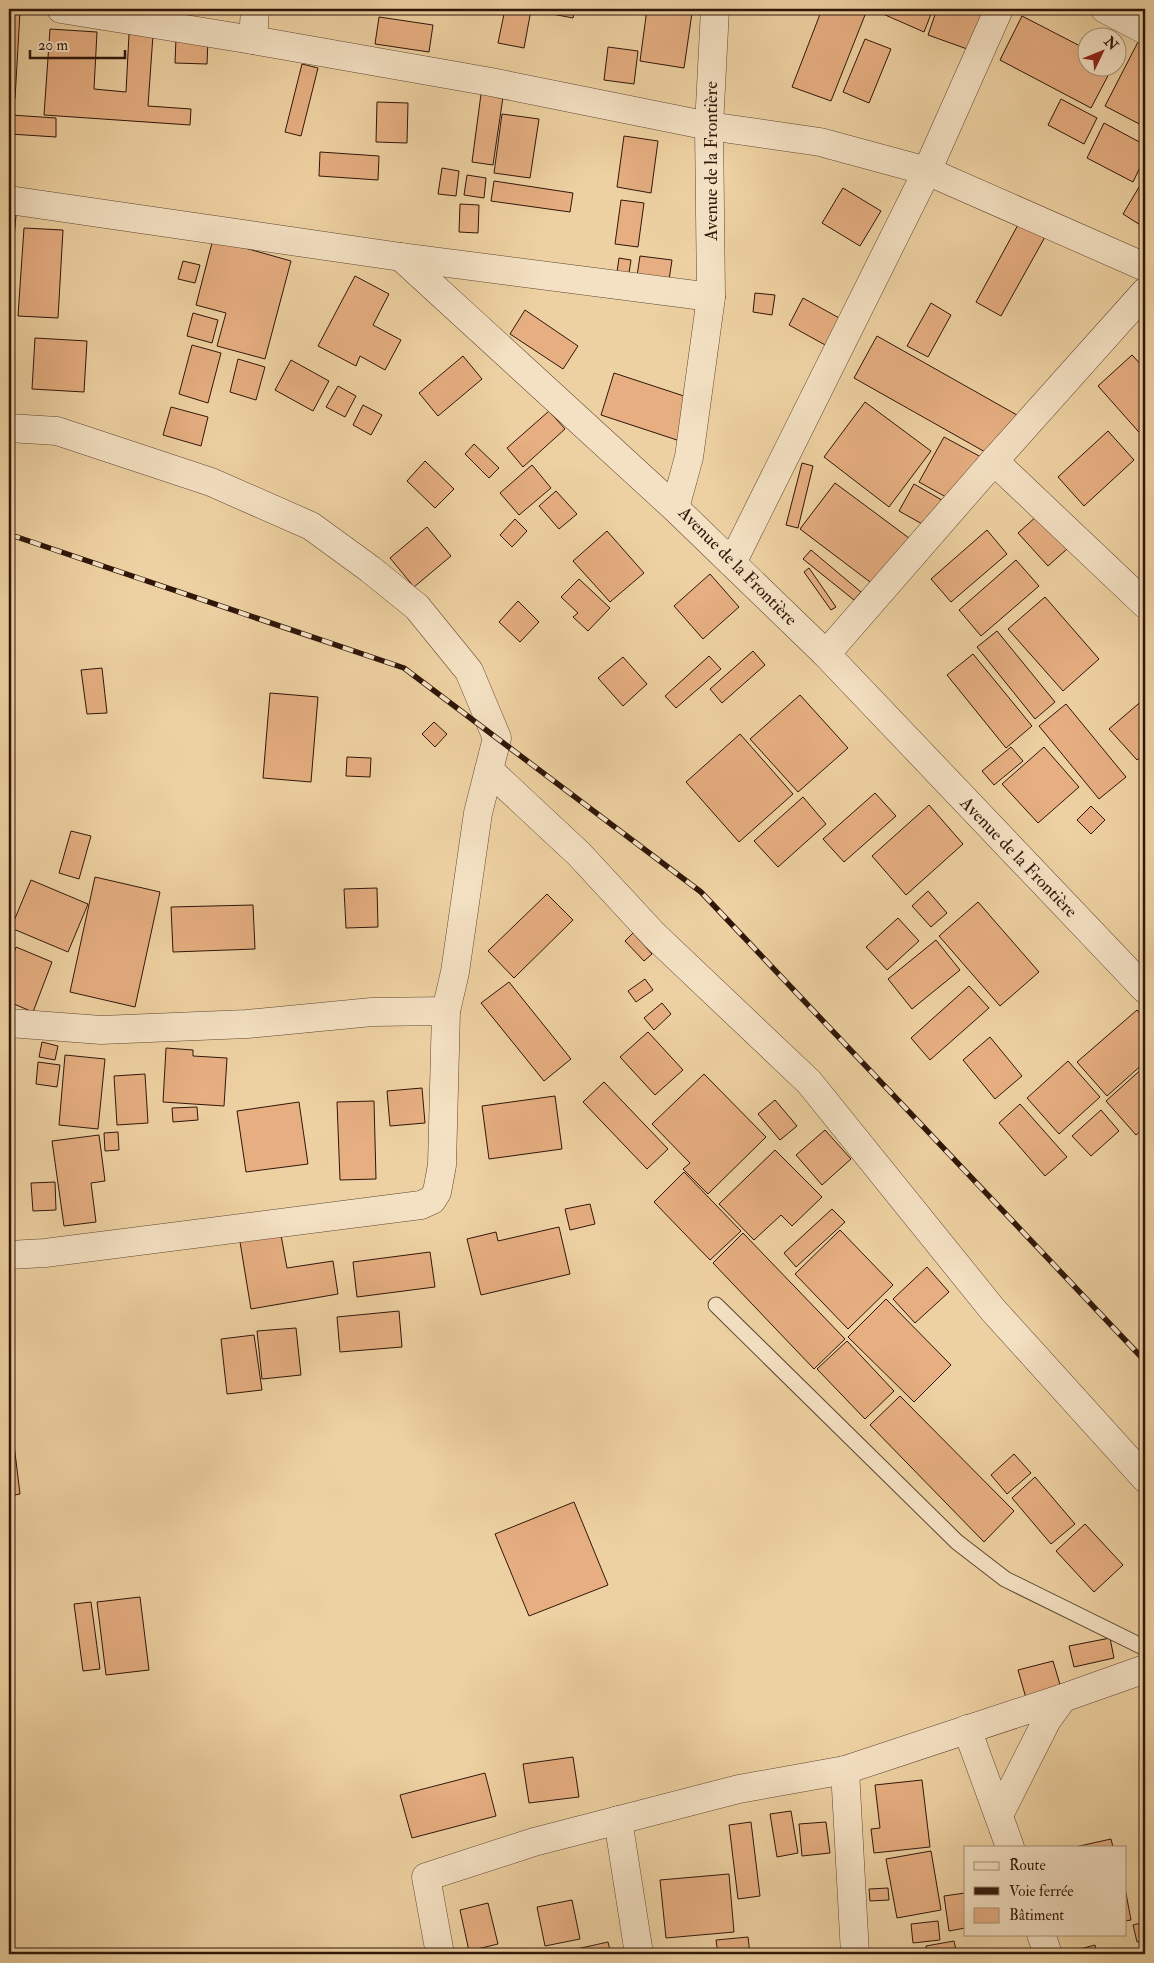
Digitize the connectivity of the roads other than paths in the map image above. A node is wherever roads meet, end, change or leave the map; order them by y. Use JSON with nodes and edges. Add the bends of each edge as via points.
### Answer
{"nodes":[{"id":1,"x":61,"y":9,"type":"edge"},
{"id":2,"x":255,"y":9,"type":"edge"},
{"id":3,"x":715,"y":9,"type":"edge"},
{"id":4,"x":999,"y":9,"type":"edge"},
{"id":5,"x":1105,"y":9,"type":"edge"},
{"id":6,"x":1145,"y":30,"type":"edge"},
{"id":7,"x":253,"y":40,"type":"junction"},
{"id":8,"x":709,"y":126,"type":"junction"},
{"id":9,"x":927,"y":171,"type":"junction"},
{"id":10,"x":9,"y":200,"type":"edge"},
{"id":11,"x":401,"y":257,"type":"junction"},
{"id":12,"x":1145,"y":267,"type":"edge"},
{"id":13,"x":1145,"y":292,"type":"edge"},
{"id":14,"x":712,"y":297,"type":"junction"},
{"id":15,"x":9,"y":428,"type":"edge"},
{"id":16,"x":994,"y":461,"type":"junction"},
{"id":17,"x":675,"y":508,"type":"junction"},
{"id":18,"x":732,"y":562,"type":"junction"},
{"id":19,"x":1141,"y":590,"type":"edge"},
{"id":20,"x":826,"y":654,"type":"junction"},
{"id":21,"x":489,"y":770,"type":"junction"},
{"id":22,"x":1145,"y":989,"type":"edge"},
{"id":23,"x":446,"y":1011,"type":"junction"},
{"id":24,"x":9,"y":1024,"type":"edge"},
{"id":25,"x":9,"y":1255,"type":"edge"},
{"id":26,"x":716,"y":1306,"type":"dead end"},
{"id":27,"x":1145,"y":1478,"type":"edge"},
{"id":28,"x":1145,"y":1648,"type":"edge"},
{"id":29,"x":1145,"y":1669,"type":"edge"},
{"id":30,"x":1063,"y":1698,"type":"junction"},
{"id":31,"x":968,"y":1729,"type":"junction"},
{"id":32,"x":845,"y":1770,"type":"junction"},
{"id":33,"x":999,"y":1815,"type":"junction"},
{"id":34,"x":618,"y":1820,"type":"junction"},
{"id":35,"x":1010,"y":1846,"type":"edge"},
{"id":36,"x":1042,"y":1936,"type":"edge"},
{"id":37,"x":440,"y":1954,"type":"edge"},
{"id":38,"x":639,"y":1954,"type":"edge"},
{"id":39,"x":856,"y":1954,"type":"edge"},
{"id":40,"x":1048,"y":1954,"type":"edge"}],
"edges":[{"from":1,"to":7,"type":"street"},
{"from":2,"to":7,"type":"street"},
{"from":3,"to":8,"type":"street","name":"Avenue de la Frontière"},
{"from":4,"to":9,"type":"street"},
{"from":5,"to":6,"type":"street"},
{"from":7,"to":8,"type":"street","via":[[490,82]]},
{"from":8,"to":9,"type":"street","via":[[820,142]]},
{"from":8,"to":14,"type":"street","name":"Avenue de la Frontière"},
{"from":9,"to":12,"type":"street"},
{"from":9,"to":18,"type":"street"},
{"from":10,"to":11,"type":"street"},
{"from":11,"to":14,"type":"street"},
{"from":11,"to":17,"type":"street"},
{"from":13,"to":16,"type":"street"},
{"from":14,"to":17,"type":"street","name":"Avenue de la Frontière","via":[[689,457]]},
{"from":15,"to":21,"type":"street","via":[[57,431],[211,482],[311,526],[417,607],[469,671],[497,738]]},
{"from":16,"to":19,"type":"street"},
{"from":16,"to":20,"type":"street"},
{"from":17,"to":18,"type":"street","name":"Avenue de la Frontière"},
{"from":18,"to":20,"type":"street","name":"Avenue de la Frontière"},
{"from":20,"to":22,"type":"street","name":"Avenue de la Frontière"},
{"from":21,"to":23,"type":"street","via":[[478,813],[455,972]]},
{"from":21,"to":27,"type":"street","via":[[579,854],[654,935],[809,1082],[993,1310]]},
{"from":23,"to":24,"type":"street","via":[[372,1012],[247,1024],[101,1030]]},
{"from":23,"to":25,"type":"street","via":[[442,1165],[437,1192],[432,1200],[421,1205],[307,1220]]},
{"from":26,"to":28,"type":"lane","via":[[957,1542],[1005,1579]]},
{"from":29,"to":30,"type":"street"},
{"from":30,"to":31,"type":"street"},
{"from":30,"to":33,"type":"street","via":[[1047,1720]]},
{"from":31,"to":32,"type":"street"},
{"from":31,"to":33,"type":"street"},
{"from":32,"to":34,"type":"street","via":[[739,1789]]},
{"from":32,"to":39,"type":"street"},
{"from":33,"to":35,"type":"street"},
{"from":34,"to":37,"type":"street","via":[[426,1876]]},
{"from":34,"to":38,"type":"street"},
{"from":36,"to":40,"type":"street"}]}
